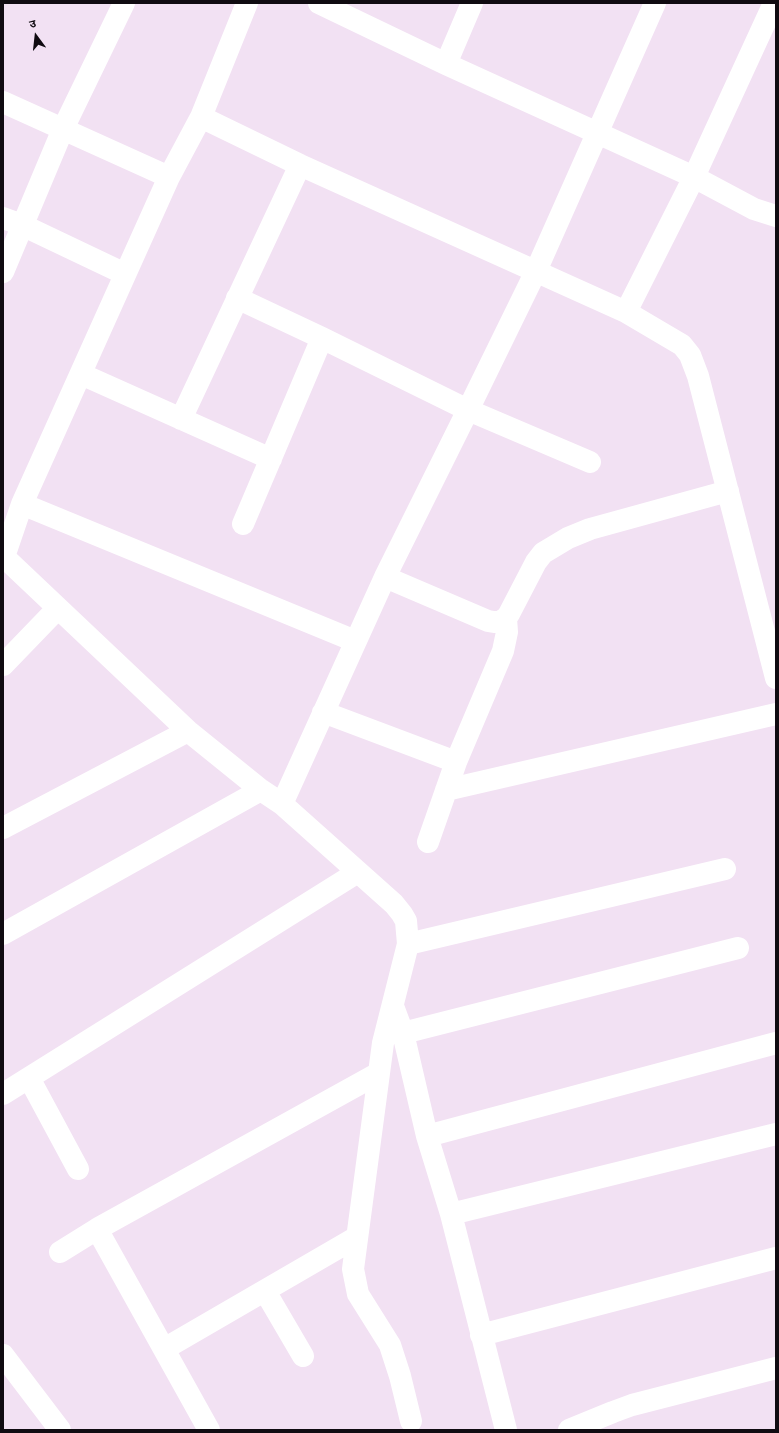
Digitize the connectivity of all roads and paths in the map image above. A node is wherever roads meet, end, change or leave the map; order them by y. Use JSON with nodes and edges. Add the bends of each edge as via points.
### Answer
{"nodes":[{"id":1,"x":124,"y":3,"type":"edge"},
{"id":2,"x":248,"y":3,"type":"edge"},
{"id":3,"x":319,"y":3,"type":"edge"},
{"id":4,"x":472,"y":3,"type":"edge"},
{"id":5,"x":655,"y":3,"type":"edge"},
{"id":6,"x":774,"y":3,"type":"edge"},
{"id":7,"x":446,"y":64,"type":"junction"},
{"id":8,"x":3,"y":102,"type":"edge"},
{"id":9,"x":201,"y":117,"type":"junction"},
{"id":10,"x":63,"y":130,"type":"junction"},
{"id":11,"x":597,"y":133,"type":"junction"},
{"id":12,"x":300,"y":166,"type":"junction"},
{"id":13,"x":169,"y":177,"type":"junction"},
{"id":14,"x":694,"y":177,"type":"junction"},
{"id":15,"x":776,"y":216,"type":"edge"},
{"id":16,"x":12,"y":222,"type":"edge"},
{"id":17,"x":536,"y":271,"type":"junction"},
{"id":18,"x":3,"y":272,"type":"edge"},
{"id":19,"x":126,"y":274,"type":"junction"},
{"id":20,"x":237,"y":298,"type":"junction"},
{"id":21,"x":626,"y":312,"type":"junction"},
{"id":22,"x":322,"y":338,"type":"junction"},
{"id":23,"x":80,"y":374,"type":"junction"},
{"id":24,"x":468,"y":410,"type":"junction"},
{"id":25,"x":181,"y":419,"type":"junction"},
{"id":26,"x":270,"y":459,"type":"junction"},
{"id":27,"x":590,"y":462,"type":"dead end"},
{"id":28,"x":728,"y":491,"type":"junction"},
{"id":29,"x":22,"y":504,"type":"junction"},
{"id":30,"x":243,"y":524,"type":"dead end"},
{"id":31,"x":3,"y":557,"type":"edge"},
{"id":32,"x":385,"y":577,"type":"junction"},
{"id":33,"x":58,"y":608,"type":"junction"},
{"id":34,"x":506,"y":618,"type":"junction"},
{"id":35,"x":355,"y":641,"type":"junction"},
{"id":36,"x":3,"y":665,"type":"edge"},
{"id":37,"x":776,"y":678,"type":"edge"},
{"id":38,"x":323,"y":712,"type":"junction"},
{"id":39,"x":776,"y":714,"type":"edge"},
{"id":40,"x":188,"y":732,"type":"junction"},
{"id":41,"x":456,"y":762,"type":"junction"},
{"id":42,"x":261,"y":790,"type":"junction"},
{"id":43,"x":446,"y":790,"type":"junction"},
{"id":44,"x":282,"y":804,"type":"junction"},
{"id":45,"x":3,"y":828,"type":"edge"},
{"id":46,"x":428,"y":842,"type":"dead end"},
{"id":47,"x":725,"y":869,"type":"dead end"},
{"id":48,"x":358,"y":872,"type":"junction"},
{"id":49,"x":3,"y":934,"type":"edge"},
{"id":50,"x":408,"y":944,"type":"junction"},
{"id":51,"x":738,"y":948,"type":"dead end"},
{"id":52,"x":393,"y":1006,"type":"junction"},
{"id":53,"x":402,"y":1033,"type":"junction"},
{"id":54,"x":776,"y":1043,"type":"edge"},
{"id":55,"x":379,"y":1073,"type":"junction"},
{"id":56,"x":30,"y":1078,"type":"junction"},
{"id":57,"x":3,"y":1094,"type":"edge"},
{"id":58,"x":776,"y":1134,"type":"edge"},
{"id":59,"x":427,"y":1136,"type":"junction"},
{"id":60,"x":78,"y":1169,"type":"dead end"},
{"id":61,"x":451,"y":1214,"type":"junction"},
{"id":62,"x":97,"y":1229,"type":"junction"},
{"id":63,"x":357,"y":1237,"type":"junction"},
{"id":64,"x":60,"y":1252,"type":"dead end"},
{"id":65,"x":776,"y":1258,"type":"edge"},
{"id":66,"x":265,"y":1291,"type":"junction"},
{"id":67,"x":481,"y":1335,"type":"junction"},
{"id":68,"x":164,"y":1349,"type":"junction"},
{"id":69,"x":3,"y":1355,"type":"edge"},
{"id":70,"x":303,"y":1356,"type":"dead end"},
{"id":71,"x":776,"y":1368,"type":"edge"},
{"id":72,"x":411,"y":1421,"type":"dead end"},
{"id":73,"x":60,"y":1430,"type":"edge"},
{"id":74,"x":209,"y":1430,"type":"edge"},
{"id":75,"x":506,"y":1430,"type":"edge"},
{"id":76,"x":569,"y":1430,"type":"edge"}],
"edges":[{"from":1,"to":10,"type":"street"},
{"from":2,"to":9,"type":"street"},
{"from":3,"to":7,"type":"street"},
{"from":4,"to":7,"type":"street"},
{"from":5,"to":11,"type":"street"},
{"from":6,"to":14,"type":"street"},
{"from":7,"to":11,"type":"street"},
{"from":8,"to":10,"type":"street"},
{"from":9,"to":12,"type":"street"},
{"from":9,"to":13,"type":"street"},
{"from":10,"to":13,"type":"street"},
{"from":10,"to":16,"type":"street"},
{"from":11,"to":14,"type":"street"},
{"from":11,"to":17,"type":"street"},
{"from":12,"to":17,"type":"street"},
{"from":12,"to":20,"type":"street"},
{"from":13,"to":19,"type":"street"},
{"from":14,"to":15,"type":"street","via":[[754,209]]},
{"from":14,"to":21,"type":"street"},
{"from":16,"to":18,"type":"street"},
{"from":16,"to":19,"type":"street"},
{"from":17,"to":21,"type":"street"},
{"from":17,"to":24,"type":"street"},
{"from":19,"to":23,"type":"street"},
{"from":20,"to":22,"type":"street"},
{"from":20,"to":25,"type":"street"},
{"from":21,"to":28,"type":"street","via":[[682,345],[690,355],[698,376]]},
{"from":22,"to":24,"type":"street"},
{"from":22,"to":26,"type":"street"},
{"from":23,"to":25,"type":"street"},
{"from":23,"to":29,"type":"street"},
{"from":24,"to":27,"type":"street"},
{"from":24,"to":32,"type":"street"},
{"from":25,"to":26,"type":"street"},
{"from":26,"to":30,"type":"street"},
{"from":28,"to":34,"type":"street","via":[[590,529],[558,543],[543,553],[536,562]]},
{"from":28,"to":37,"type":"street"},
{"from":29,"to":31,"type":"street"},
{"from":29,"to":35,"type":"street"},
{"from":31,"to":33,"type":"street"},
{"from":32,"to":34,"type":"street","via":[[488,621],[500,622]]},
{"from":32,"to":35,"type":"street"},
{"from":33,"to":36,"type":"street"},
{"from":33,"to":40,"type":"street"},
{"from":34,"to":41,"type":"street","via":[[507,638],[503,651]]},
{"from":35,"to":38,"type":"street"},
{"from":38,"to":41,"type":"street"},
{"from":38,"to":44,"type":"street"},
{"from":39,"to":43,"type":"street"},
{"from":40,"to":42,"type":"street"},
{"from":40,"to":45,"type":"street"},
{"from":41,"to":43,"type":"street"},
{"from":42,"to":44,"type":"street"},
{"from":42,"to":49,"type":"street"},
{"from":43,"to":46,"type":"street"},
{"from":44,"to":48,"type":"street"},
{"from":47,"to":50,"type":"street"},
{"from":48,"to":50,"type":"street","via":[[402,914],[407,926]]},
{"from":48,"to":56,"type":"street"},
{"from":50,"to":52,"type":"street"},
{"from":51,"to":53,"type":"street"},
{"from":52,"to":53,"type":"street"},
{"from":52,"to":55,"type":"street","via":[[383,1043]]},
{"from":53,"to":59,"type":"street"},
{"from":54,"to":59,"type":"street"},
{"from":55,"to":62,"type":"street"},
{"from":55,"to":63,"type":"street"},
{"from":56,"to":57,"type":"street"},
{"from":56,"to":60,"type":"street"},
{"from":58,"to":61,"type":"street"},
{"from":59,"to":61,"type":"street"},
{"from":61,"to":67,"type":"street"},
{"from":62,"to":64,"type":"street"},
{"from":62,"to":68,"type":"street"},
{"from":63,"to":66,"type":"street"},
{"from":63,"to":72,"type":"street","via":[[352,1269],[358,1294],[390,1345]]},
{"from":65,"to":67,"type":"street"},
{"from":66,"to":68,"type":"street"},
{"from":66,"to":70,"type":"street"},
{"from":67,"to":75,"type":"street"},
{"from":68,"to":74,"type":"street"},
{"from":69,"to":73,"type":"street"},
{"from":71,"to":76,"type":"street","via":[[632,1406]]}]}
